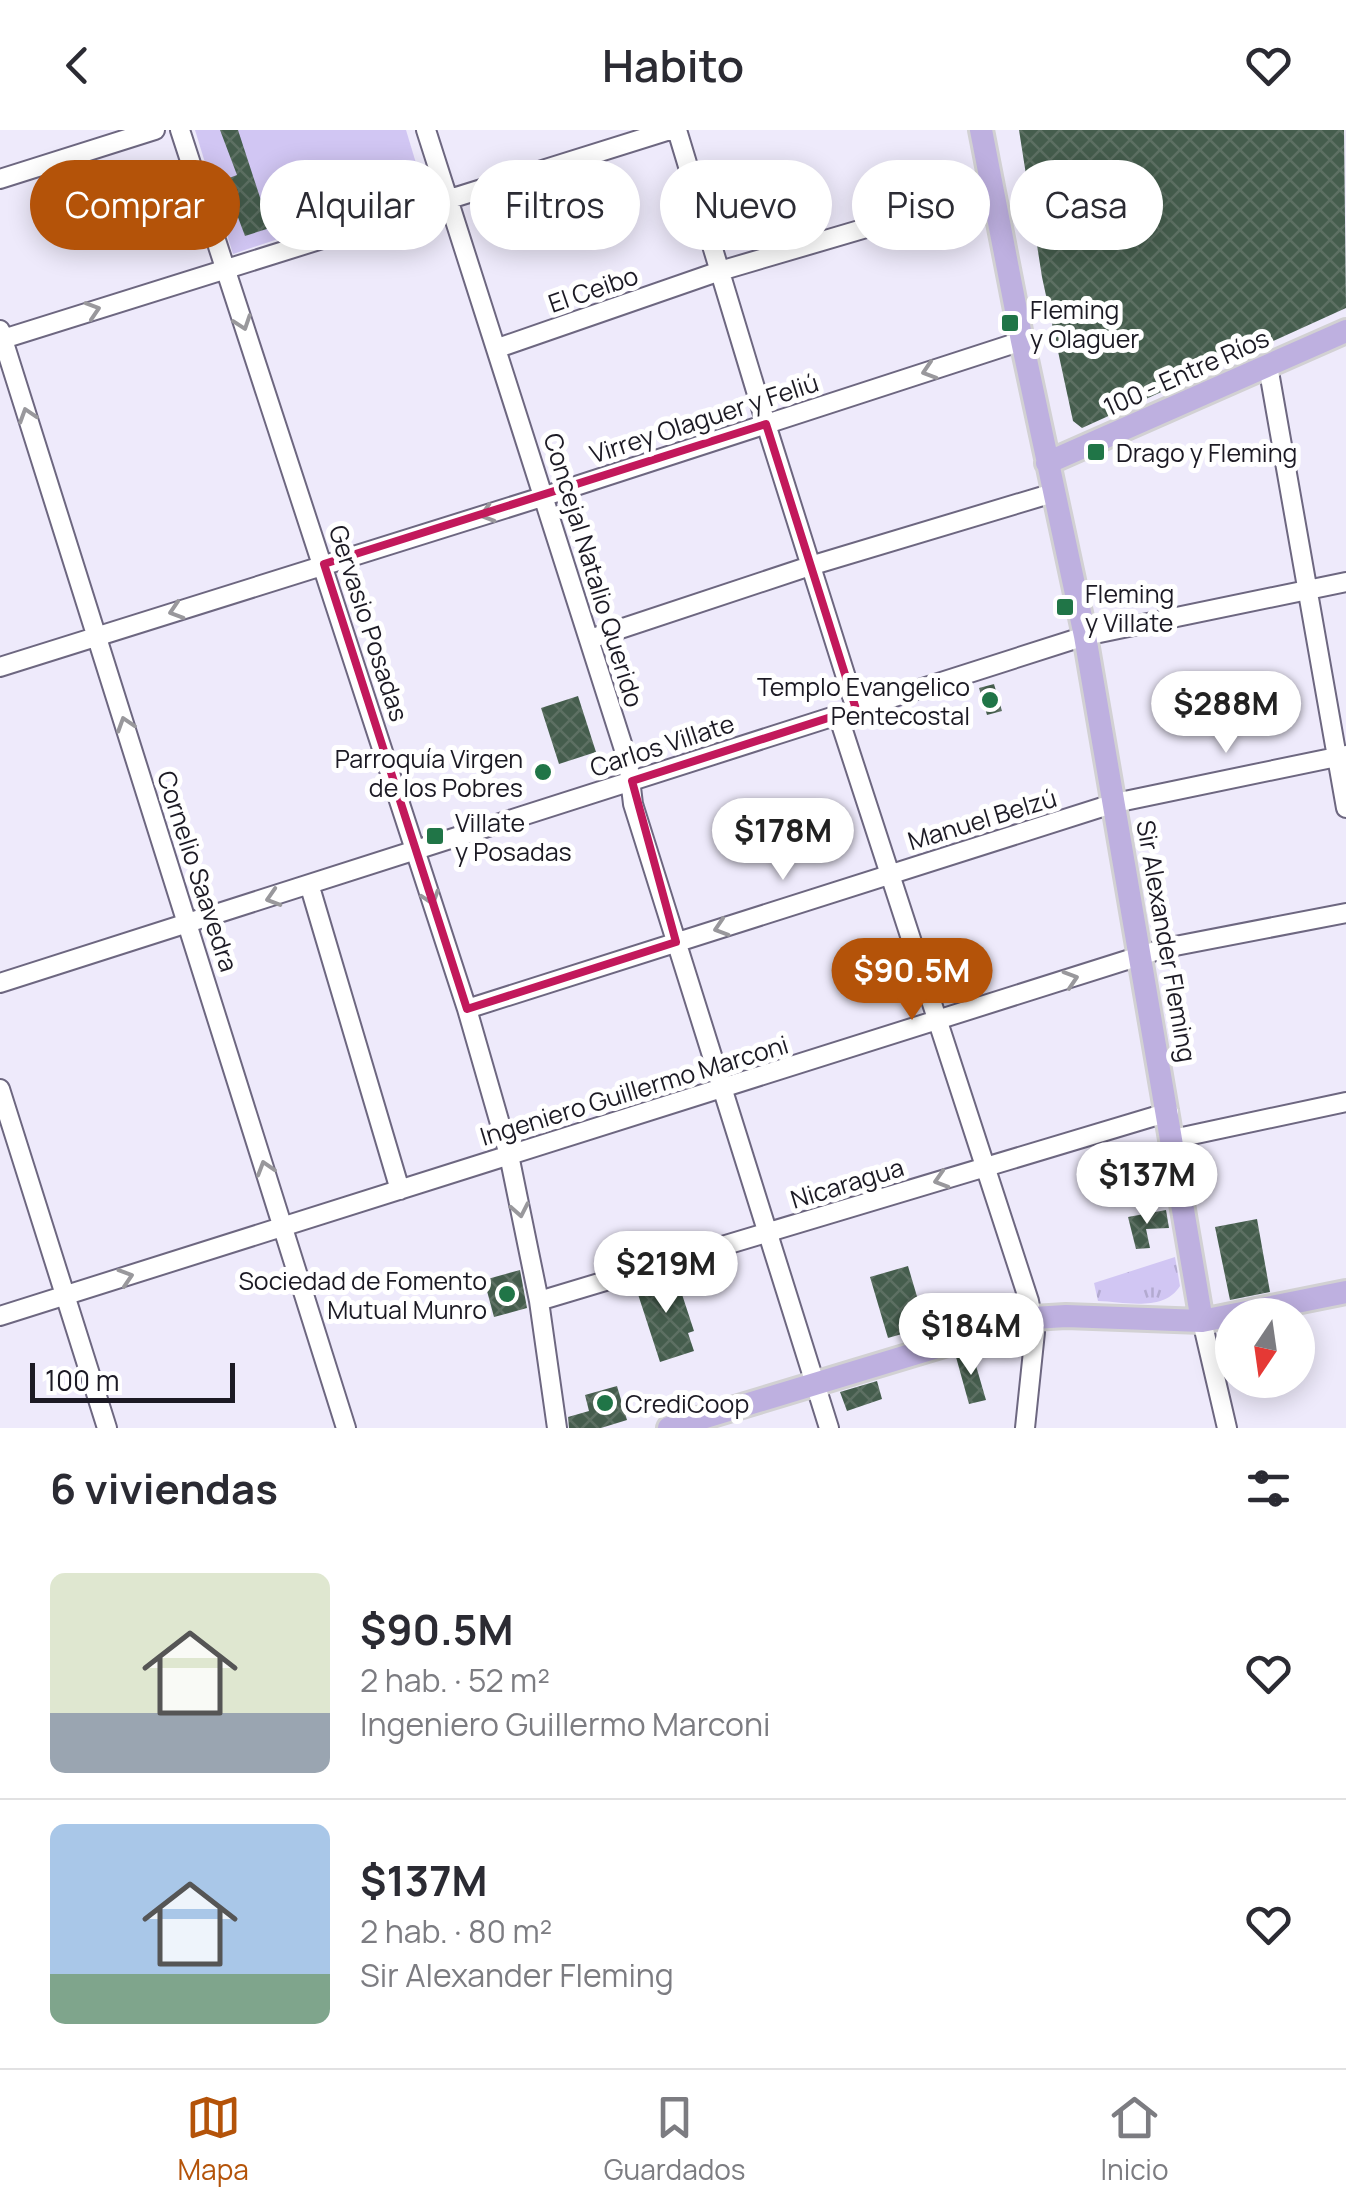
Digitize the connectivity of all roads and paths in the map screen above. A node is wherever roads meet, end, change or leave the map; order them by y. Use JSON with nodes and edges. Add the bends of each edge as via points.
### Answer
{"nodes":[{"id":1,"x":156,"y":130,"type":"edge"},
{"id":2,"x":180,"y":130,"type":"edge"},
{"id":3,"x":426,"y":130,"type":"edge"},
{"id":4,"x":670,"y":130,"type":"edge"},
{"id":5,"x":678,"y":130,"type":"edge"},
{"id":6,"x":982,"y":130,"type":"edge"},
{"id":7,"x":436,"y":160,"type":"edge"},
{"id":8,"x":0,"y":180,"type":"edge"},
{"id":9,"x":992,"y":191,"type":"junction"},
{"id":10,"x":450,"y":197,"type":"edge"},
{"id":11,"x":450,"y":204,"type":"edge"},
{"id":12,"x":282,"y":250,"type":"edge"},
{"id":13,"x":225,"y":268,"type":"junction"},
{"id":14,"x":720,"y":271,"type":"junction"},
{"id":15,"x":1346,"y":331,"type":"edge"},
{"id":16,"x":1,"y":336,"type":"edge"},
{"id":17,"x":1022,"y":341,"type":"junction"},
{"id":18,"x":498,"y":348,"type":"junction"},
{"id":19,"x":1268,"y":366,"type":"junction"},
{"id":20,"x":766,"y":424,"type":"junction"},
{"id":21,"x":1047,"y":464,"type":"junction"},
{"id":22,"x":1054,"y":492,"type":"junction"},
{"id":23,"x":545,"y":496,"type":"junction"},
{"id":24,"x":324,"y":564,"type":"junction"},
{"id":25,"x":810,"y":566,"type":"junction"},
{"id":26,"x":1346,"y":582,"type":"edge"},
{"id":27,"x":1307,"y":590,"type":"junction"},
{"id":28,"x":96,"y":636,"type":"junction"},
{"id":29,"x":1086,"y":636,"type":"junction"},
{"id":30,"x":590,"y":639,"type":"junction"},
{"id":31,"x":0,"y":667,"type":"edge"},
{"id":32,"x":847,"y":712,"type":"junction"},
{"id":33,"x":1341,"y":756,"type":"edge"},
{"id":34,"x":632,"y":781,"type":"junction"},
{"id":35,"x":1115,"y":803,"type":"junction"},
{"id":36,"x":1346,"y":808,"type":"edge"},
{"id":37,"x":416,"y":852,"type":"junction"},
{"id":38,"x":890,"y":874,"type":"junction"},
{"id":39,"x":310,"y":886,"type":"junction"},
{"id":40,"x":1346,"y":913,"type":"edge"},
{"id":41,"x":190,"y":924,"type":"junction"},
{"id":42,"x":676,"y":942,"type":"junction"},
{"id":43,"x":1142,"y":956,"type":"junction"},
{"id":44,"x":0,"y":984,"type":"edge"},
{"id":45,"x":467,"y":1009,"type":"junction"},
{"id":46,"x":937,"y":1021,"type":"junction"},
{"id":47,"x":0,"y":1089,"type":"edge"},
{"id":48,"x":722,"y":1089,"type":"junction"},
{"id":49,"x":1346,"y":1102,"type":"edge"},
{"id":50,"x":1169,"y":1112,"type":"junction"},
{"id":51,"x":1174,"y":1139,"type":"junction"},
{"id":52,"x":8,"y":1145,"type":"edge"},
{"id":53,"x":509,"y":1155,"type":"junction"},
{"id":54,"x":985,"y":1167,"type":"junction"},
{"id":55,"x":400,"y":1190,"type":"junction"},
{"id":56,"x":283,"y":1226,"type":"junction"},
{"id":57,"x":769,"y":1232,"type":"junction"},
{"id":58,"x":1346,"y":1292,"type":"edge"},
{"id":59,"x":66,"y":1296,"type":"junction"},
{"id":60,"x":539,"y":1302,"type":"junction"},
{"id":61,"x":0,"y":1316,"type":"edge"},
{"id":62,"x":1033,"y":1318,"type":"junction"},
{"id":63,"x":1202,"y":1320,"type":"junction"},
{"id":64,"x":817,"y":1383,"type":"junction"},
{"id":65,"x":107,"y":1428,"type":"edge"},
{"id":66,"x":346,"y":1428,"type":"edge"},
{"id":67,"x":557,"y":1428,"type":"edge"},
{"id":68,"x":669,"y":1428,"type":"edge"},
{"id":69,"x":829,"y":1428,"type":"edge"},
{"id":70,"x":1025,"y":1428,"type":"edge"},
{"id":71,"x":1227,"y":1428,"type":"edge"}],
"edges":[{"from":1,"to":8,"type":"street"},
{"from":2,"to":13,"type":"street","name":"Gervasio Posadas"},
{"from":3,"to":7,"type":"street","name":"Concejal Natalio Querido"},
{"from":4,"to":10,"type":"street"},
{"from":5,"to":14,"type":"street"},
{"from":6,"to":9,"type":"main road","name":"Sir Alexander Fleming"},
{"from":9,"to":14,"type":"street","name":"El Ceibo"},
{"from":9,"to":17,"type":"main road","name":"Sir Alexander Fleming"},
{"from":11,"to":18,"type":"street","name":"Concejal Natalio Querido"},
{"from":12,"to":13,"type":"street"},
{"from":16,"to":13,"type":"street","one_way":true},
{"from":13,"to":24,"type":"street","name":"Gervasio Posadas","one_way":true},
{"from":14,"to":18,"type":"street","name":"El Ceibo"},
{"from":14,"to":20,"type":"street"},
{"from":15,"to":19,"type":"main road","name":"100 - Entre Ríos"},
{"from":28,"to":16,"type":"street","name":"Cornelio Saavedra","one_way":true},
{"from":17,"to":20,"type":"street","name":"Virrey Olaguer y Feliú","one_way":true},
{"from":17,"to":21,"type":"main road","name":"Sir Alexander Fleming"},
{"from":18,"to":23,"type":"street","name":"Concejal Natalio Querido"},
{"from":19,"to":21,"type":"main road","name":"100 - Entre Ríos"},
{"from":19,"to":27,"type":"street"},
{"from":20,"to":23,"type":"street","name":"Virrey Olaguer y Feliú"},
{"from":20,"to":25,"type":"street"},
{"from":21,"to":22,"type":"main road","name":"Sir Alexander Fleming"},
{"from":22,"to":25,"type":"street"},
{"from":22,"to":29,"type":"main road","name":"Sir Alexander Fleming"},
{"from":23,"to":24,"type":"street","name":"Virrey Olaguer y Feliú","one_way":true},
{"from":23,"to":30,"type":"street","name":"Concejal Natalio Querido"},
{"from":24,"to":28,"type":"street","name":"Virrey Olaguer y Feliú","one_way":true},
{"from":24,"to":37,"type":"street","name":"Gervasio Posadas"},
{"from":25,"to":30,"type":"street"},
{"from":25,"to":32,"type":"street"},
{"from":26,"to":27,"type":"street","name":"Carlos Villate"},
{"from":27,"to":29,"type":"street","name":"Carlos Villate"},
{"from":27,"to":33,"type":"street"},
{"from":28,"to":31,"type":"street","name":"Virrey Olaguer y Feliú"},
{"from":41,"to":28,"type":"street","name":"Cornelio Saavedra","one_way":true},
{"from":29,"to":32,"type":"street","name":"Carlos Villate"},
{"from":29,"to":35,"type":"main road","name":"Sir Alexander Fleming"},
{"from":30,"to":34,"type":"street","name":"Concejal Natalio Querido"},
{"from":32,"to":34,"type":"street","name":"Carlos Villate"},
{"from":32,"to":38,"type":"street"},
{"from":33,"to":35,"type":"street","name":"Manuel Belzú"},
{"from":33,"to":36,"type":"street"},
{"from":34,"to":37,"type":"street","name":"Carlos Villate"},
{"from":34,"to":42,"type":"street","name":"Concejal Natalio Querido","via":[[633,804]]},
{"from":35,"to":38,"type":"street","name":"Manuel Belzú"},
{"from":35,"to":43,"type":"main road","name":"Sir Alexander Fleming"},
{"from":37,"to":39,"type":"street","name":"Carlos Villate"},
{"from":37,"to":45,"type":"street","name":"Gervasio Posadas","one_way":true},
{"from":38,"to":42,"type":"street","name":"Manuel Belzú","one_way":true},
{"from":38,"to":46,"type":"street"},
{"from":39,"to":41,"type":"street","name":"Carlos Villate","one_way":true},
{"from":39,"to":55,"type":"street"},
{"from":40,"to":43,"type":"street","name":"Ingeniero Guillermo Marconi"},
{"from":41,"to":44,"type":"street","name":"Carlos Villate"},
{"from":56,"to":41,"type":"street","name":"Cornelio Saavedra","one_way":true},
{"from":42,"to":45,"type":"street","name":"Manuel Belzú"},
{"from":42,"to":48,"type":"street","name":"Concejal Natalio Querido"},
{"from":46,"to":43,"type":"street","name":"Ingeniero Guillermo Marconi","one_way":true},
{"from":43,"to":50,"type":"main road","name":"Sir Alexander Fleming"},
{"from":45,"to":53,"type":"street","name":"Gervasio Posadas"},
{"from":46,"to":48,"type":"street","name":"Ingeniero Guillermo Marconi"},
{"from":46,"to":54,"type":"street"},
{"from":47,"to":52,"type":"street"},
{"from":48,"to":53,"type":"street","name":"Ingeniero Guillermo Marconi"},
{"from":48,"to":57,"type":"street","name":"Concejal Natalio Querido"},
{"from":49,"to":51,"type":"street"},
{"from":50,"to":51,"type":"main road","name":"Sir Alexander Fleming"},
{"from":50,"to":54,"type":"street","name":"Nicaragua"},
{"from":51,"to":63,"type":"main road","name":"Sir Alexander Fleming"},
{"from":52,"to":59,"type":"street"},
{"from":53,"to":55,"type":"street","name":"Ingeniero Guillermo Marconi"},
{"from":53,"to":60,"type":"street","name":"Gervasio Posadas","one_way":true},
{"from":54,"to":57,"type":"street","name":"Nicaragua","one_way":true},
{"from":54,"to":62,"type":"street"},
{"from":55,"to":56,"type":"street","name":"Ingeniero Guillermo Marconi"},
{"from":59,"to":56,"type":"street","name":"Ingeniero Guillermo Marconi","one_way":true},
{"from":56,"to":66,"type":"street","name":"Cornelio Saavedra"},
{"from":57,"to":60,"type":"street","name":"Nicaragua"},
{"from":57,"to":64,"type":"street","name":"Concejal Natalio Querido"},
{"from":58,"to":63,"type":"main road"},
{"from":59,"to":61,"type":"street","name":"Ingeniero Guillermo Marconi"},
{"from":59,"to":65,"type":"street"},
{"from":60,"to":67,"type":"street","name":"Gervasio Posadas"},
{"from":62,"to":63,"type":"main road"},
{"from":62,"to":64,"type":"main road"},
{"from":62,"to":70,"type":"street"},
{"from":63,"to":71,"type":"street","name":"Sir Alexander Fleming"},
{"from":64,"to":68,"type":"main road"},
{"from":64,"to":69,"type":"street","name":"Concejal Natalio Querido"}]}
